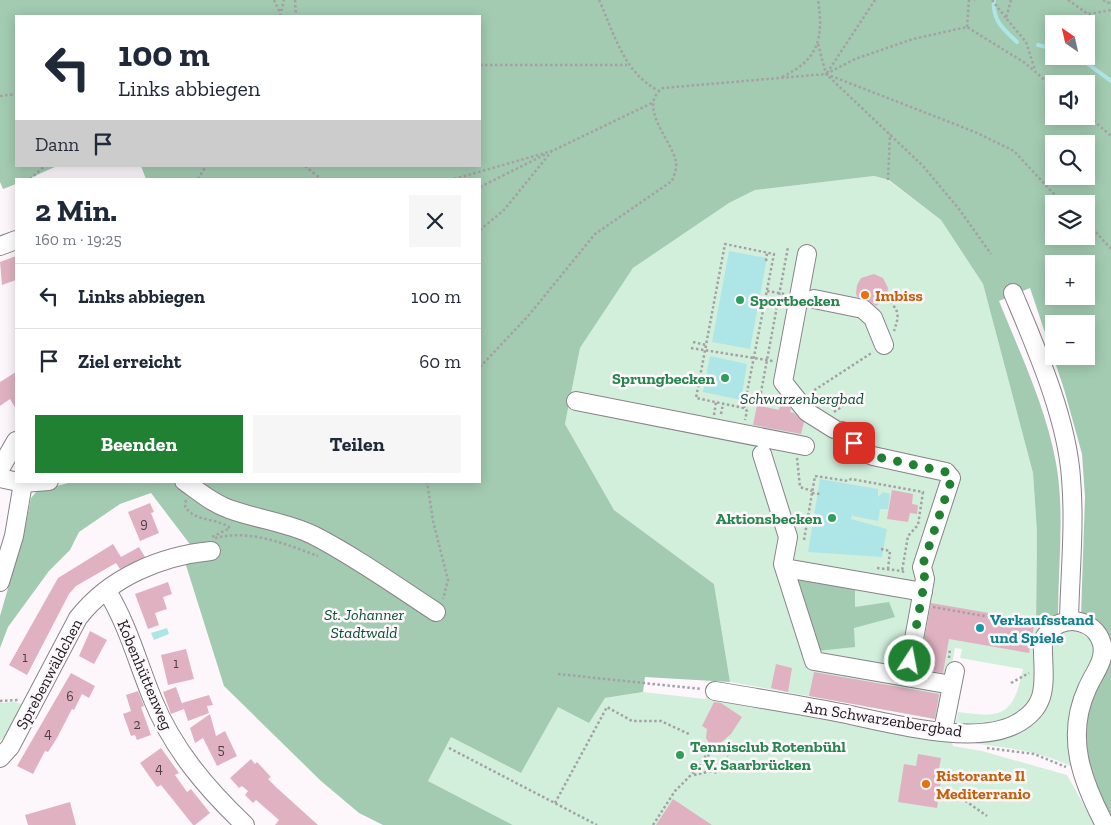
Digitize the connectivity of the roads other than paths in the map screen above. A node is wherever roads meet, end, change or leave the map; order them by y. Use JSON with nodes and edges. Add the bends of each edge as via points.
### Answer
{"nodes":[{"id":1,"x":15,"y":240,"type":"edge"},
{"id":2,"x":0,"y":246,"type":"edge"},
{"id":3,"x":807,"y":254,"type":"dead end"},
{"id":4,"x":1013,"y":293,"type":"dead end"},
{"id":5,"x":814,"y":299,"type":"dead end"},
{"id":6,"x":889,"y":338,"type":"road end"},
{"id":7,"x":576,"y":401,"type":"dead end"},
{"id":8,"x":15,"y":443,"type":"edge"},
{"id":9,"x":805,"y":446,"type":"dead end"},
{"id":10,"x":762,"y":454,"type":"dead end"},
{"id":11,"x":0,"y":468,"type":"edge"},
{"id":12,"x":0,"y":478,"type":"edge"},
{"id":13,"x":15,"y":481,"type":"edge"},
{"id":14,"x":24,"y":483,"type":"edge"},
{"id":15,"x":193,"y":485,"type":"edge"},
{"id":16,"x":207,"y":546,"type":"road end"},
{"id":17,"x":785,"y":568,"type":"junction"},
{"id":18,"x":0,"y":582,"type":"edge"},
{"id":19,"x":107,"y":592,"type":"junction"},
{"id":20,"x":926,"y":599,"type":"junction"},
{"id":21,"x":436,"y":612,"type":"road end"},
{"id":22,"x":1069,"y":620,"type":"junction"},
{"id":23,"x":906,"y":677,"type":"junction"},
{"id":24,"x":715,"y":691,"type":"road end"},
{"id":25,"x":943,"y":731,"type":"junction"},
{"id":26,"x":0,"y":758,"type":"edge"},
{"id":27,"x":244,"y":825,"type":"edge"},
{"id":28,"x":1105,"y":825,"type":"edge"}],
"edges":[{"from":1,"to":2,"type":"street"},
{"from":3,"to":20,"type":"street","via":[[783,382],[807,412],[863,452],[946,472],[952,478],[922,567]]},
{"from":4,"to":22,"type":"street","via":[[1052,393],[1069,457],[1072,498]]},
{"from":5,"to":6,"type":"street","via":[[863,309]]},
{"from":7,"to":9,"type":"street"},
{"from":8,"to":11,"type":"street"},
{"from":10,"to":17,"type":"street","via":[[788,537]]},
{"from":12,"to":13,"type":"street"},
{"from":14,"to":18,"type":"street","via":[[14,536]]},
{"from":15,"to":21,"type":"street","via":[[213,502],[311,535]]},
{"from":16,"to":19,"type":"street","name":"Sprebenwäldchen","via":[[142,568]]},
{"from":17,"to":20,"type":"street"},
{"from":17,"to":23,"type":"street","via":[[814,661]]},
{"from":19,"to":26,"type":"street","name":"Sprebenwäldchen","via":[[89,604],[78,618],[10,747]]},
{"from":19,"to":27,"type":"street","name":"Kobenhüttenweg","via":[[118,609],[153,701],[169,733],[196,773]]},
{"from":20,"to":23,"type":"street"},
{"from":22,"to":25,"type":"street","name":"Am Schwarzenbergbad","via":[[1058,624],[1045,636],[1045,684],[1042,696],[1028,716],[1005,729],[971,734]]},
{"from":22,"to":28,"type":"street","via":[[1080,621],[1094,630],[1103,649],[1101,662],[1079,710],[1075,730],[1083,777]]},
{"from":23,"to":25,"type":"street","via":[[932,682],[950,662]]},
{"from":24,"to":25,"type":"street","name":"Am Schwarzenbergbad"}]}
